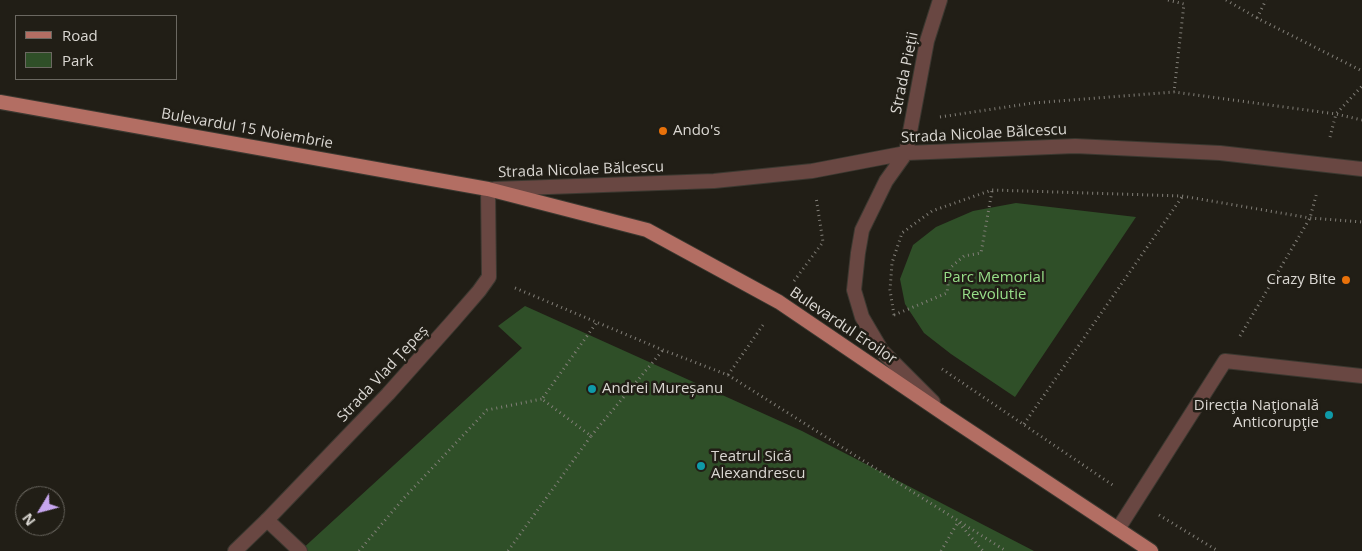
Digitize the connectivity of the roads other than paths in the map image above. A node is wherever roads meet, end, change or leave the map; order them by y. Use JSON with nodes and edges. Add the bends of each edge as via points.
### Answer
{"nodes":[{"id":1,"x":940,"y":0,"type":"edge"},
{"id":2,"x":0,"y":102,"type":"edge"},
{"id":3,"x":906,"y":153,"type":"junction"},
{"id":4,"x":1362,"y":169,"type":"edge"},
{"id":5,"x":488,"y":189,"type":"junction"},
{"id":6,"x":1362,"y":376,"type":"edge"},
{"id":7,"x":947,"y":416,"type":"junction"},
{"id":8,"x":267,"y":520,"type":"junction"},
{"id":9,"x":1118,"y":529,"type":"junction"},
{"id":10,"x":235,"y":551,"type":"edge"},
{"id":11,"x":300,"y":551,"type":"edge"},
{"id":12,"x":1151,"y":551,"type":"edge"}],
"edges":[{"from":1,"to":3,"type":"street","name":"Strada Pieții","via":[[927,41]]},
{"from":2,"to":5,"type":"main road","name":"Bulevardul 15 Noiembrie"},
{"from":3,"to":4,"type":"street","name":"Strada Nicolae Bălcescu","via":[[1075,146],[1220,153]]},
{"from":3,"to":5,"type":"street","name":"Strada Nicolae Bălcescu","via":[[812,171],[714,181]]},
{"from":3,"to":7,"type":"street","via":[[886,181],[862,230],[854,290],[862,318],[882,351]]},
{"from":5,"to":7,"type":"main road","name":"Bulevardul Eroilor","via":[[647,230],[779,302]]},
{"from":5,"to":8,"type":"street","name":"Strada Vlad Țepeș","via":[[489,277],[388,394]]},
{"from":6,"to":9,"type":"street","via":[[1225,361]]},
{"from":7,"to":9,"type":"main road","name":"Bulevardul Eroilor"},
{"from":8,"to":10,"type":"street","name":"Strada Vlad Țepeș"},
{"from":8,"to":11,"type":"street"},
{"from":9,"to":12,"type":"main road","name":"Bulevardul Eroilor"}]}
